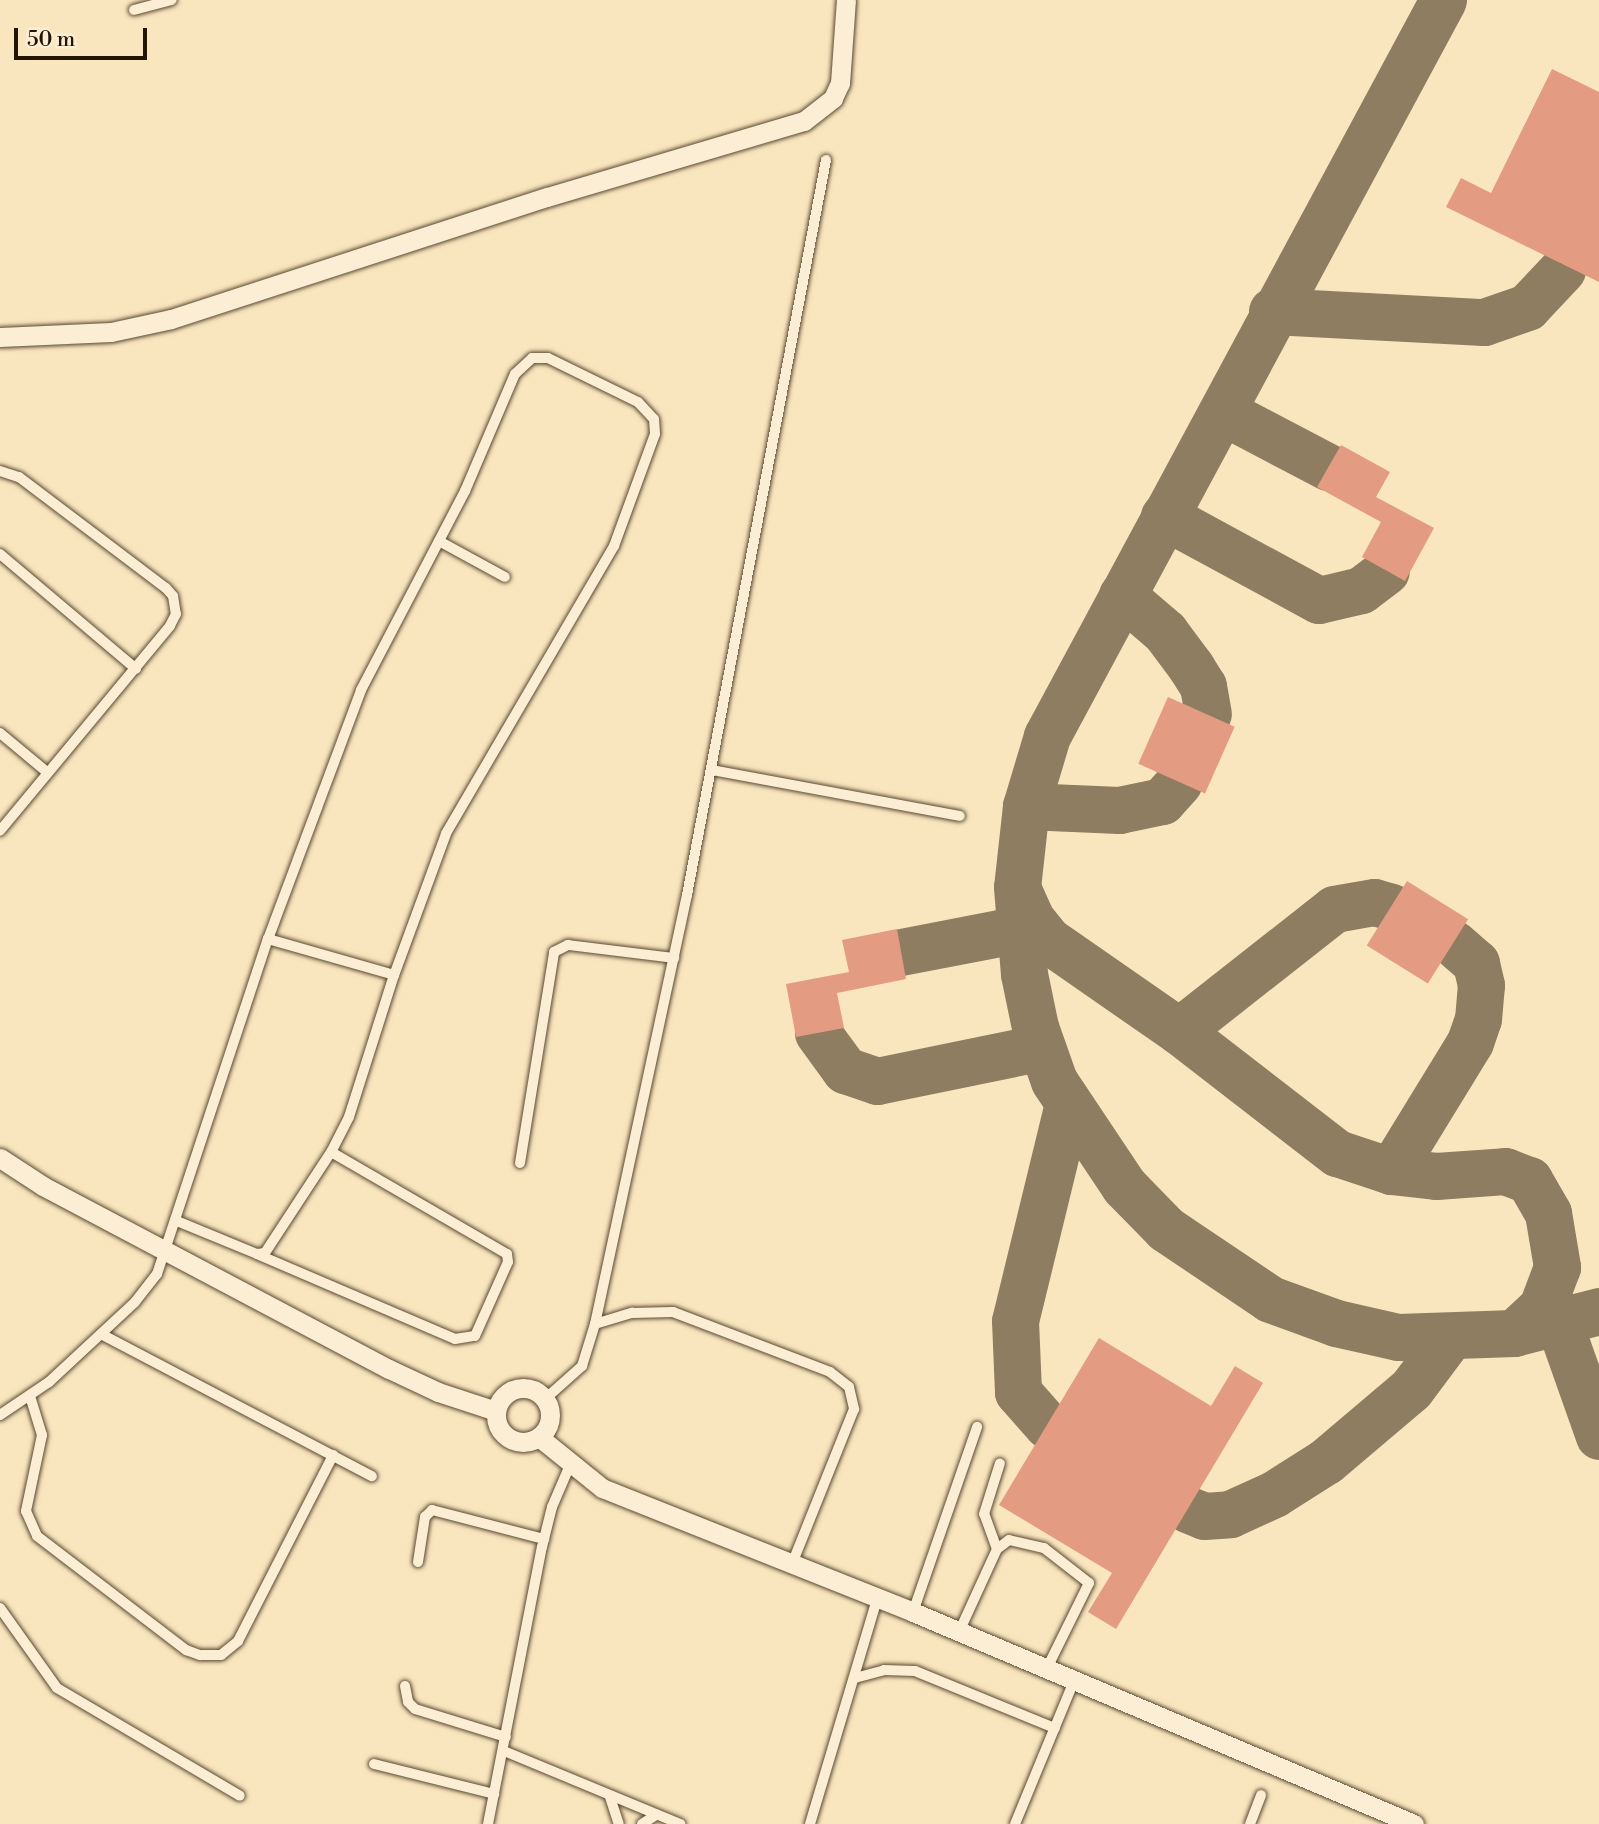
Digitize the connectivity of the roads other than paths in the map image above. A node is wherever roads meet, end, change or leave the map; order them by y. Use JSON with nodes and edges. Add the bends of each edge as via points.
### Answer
{"nodes":[{"id":1,"x":172,"y":0,"type":"edge"},
{"id":2,"x":846,"y":0,"type":"edge"},
{"id":3,"x":134,"y":10,"type":"dead end"},
{"id":4,"x":826,"y":160,"type":"dead end"},
{"id":5,"x":0,"y":337,"type":"edge"},
{"id":6,"x":0,"y":471,"type":"edge"},
{"id":7,"x":439,"y":541,"type":"junction"},
{"id":8,"x":0,"y":554,"type":"edge"},
{"id":9,"x":505,"y":577,"type":"dead end"},
{"id":10,"x":136,"y":668,"type":"junction"},
{"id":11,"x":0,"y":733,"type":"edge"},
{"id":12,"x":712,"y":770,"type":"junction"},
{"id":13,"x":48,"y":773,"type":"junction"},
{"id":14,"x":960,"y":816,"type":"dead end"},
{"id":15,"x":0,"y":831,"type":"edge"},
{"id":16,"x":268,"y":939,"type":"junction"},
{"id":17,"x":674,"y":958,"type":"junction"},
{"id":18,"x":394,"y":975,"type":"junction"},
{"id":19,"x":331,"y":1152,"type":"junction"},
{"id":20,"x":0,"y":1158,"type":"edge"},
{"id":21,"x":520,"y":1163,"type":"dead end"},
{"id":22,"x":177,"y":1220,"type":"junction"},
{"id":23,"x":167,"y":1252,"type":"junction"},
{"id":24,"x":257,"y":1254,"type":"junction"},
{"id":25,"x":595,"y":1324,"type":"junction"},
{"id":26,"x":101,"y":1334,"type":"junction"},
{"id":27,"x":30,"y":1396,"type":"junction"},
{"id":28,"x":545,"y":1399,"type":"junction"},
{"id":29,"x":496,"y":1410,"type":"junction"},
{"id":30,"x":0,"y":1415,"type":"edge"},
{"id":31,"x":977,"y":1427,"type":"dead end"},
{"id":32,"x":539,"y":1437,"type":"junction"},
{"id":33,"x":333,"y":1455,"type":"junction"},
{"id":34,"x":1000,"y":1462,"type":"dead end"},
{"id":35,"x":570,"y":1465,"type":"junction"},
{"id":36,"x":372,"y":1476,"type":"dead end"},
{"id":37,"x":544,"y":1539,"type":"junction"},
{"id":38,"x":997,"y":1549,"type":"junction"},
{"id":39,"x":418,"y":1562,"type":"dead end"},
{"id":40,"x":792,"y":1565,"type":"junction"},
{"id":41,"x":877,"y":1599,"type":"junction"},
{"id":42,"x":0,"y":1608,"type":"edge"},
{"id":43,"x":913,"y":1612,"type":"junction"},
{"id":44,"x":958,"y":1633,"type":"junction"},
{"id":45,"x":1047,"y":1668,"type":"junction"},
{"id":46,"x":855,"y":1678,"type":"junction"},
{"id":47,"x":1074,"y":1681,"type":"junction"},
{"id":48,"x":405,"y":1686,"type":"dead end"},
{"id":49,"x":1055,"y":1728,"type":"junction"},
{"id":50,"x":506,"y":1737,"type":"junction"},
{"id":51,"x":504,"y":1751,"type":"junction"},
{"id":52,"x":374,"y":1764,"type":"dead end"},
{"id":53,"x":494,"y":1794,"type":"junction"},
{"id":54,"x":240,"y":1796,"type":"dead end"},
{"id":55,"x":1261,"y":1796,"type":"dead end"},
{"id":56,"x":610,"y":1797,"type":"junction"},
{"id":57,"x":656,"y":1815,"type":"junction"},
{"id":58,"x":488,"y":1824,"type":"edge"},
{"id":59,"x":619,"y":1824,"type":"edge"},
{"id":60,"x":642,"y":1824,"type":"edge"},
{"id":61,"x":680,"y":1824,"type":"edge"},
{"id":62,"x":810,"y":1824,"type":"edge"},
{"id":63,"x":1015,"y":1824,"type":"edge"},
{"id":64,"x":1250,"y":1824,"type":"edge"},
{"id":65,"x":1414,"y":1824,"type":"edge"}],
"edges":[{"from":1,"to":3,"type":"lane"},
{"from":2,"to":5,"type":"street","via":[[840,83],[833,97],[804,121],[547,197],[171,319],[111,332]]},
{"from":4,"to":12,"type":"lane"},
{"from":6,"to":10,"type":"lane","via":[[19,477],[173,596],[176,614],[170,626]]},
{"from":7,"to":9,"type":"lane"},
{"from":7,"to":16,"type":"lane","via":[[361,690]]},
{"from":7,"to":18,"type":"lane","via":[[524,363],[548,358],[638,402],[654,419],[655,434],[614,546],[446,834]]},
{"from":8,"to":10,"type":"lane"},
{"from":10,"to":13,"type":"lane"},
{"from":11,"to":13,"type":"lane"},
{"from":12,"to":14,"type":"lane"},
{"from":12,"to":17,"type":"lane"},
{"from":13,"to":15,"type":"lane"},
{"from":16,"to":18,"type":"lane"},
{"from":16,"to":22,"type":"lane"},
{"from":17,"to":21,"type":"lane","via":[[568,945],[554,952]]},
{"from":17,"to":25,"type":"lane"},
{"from":18,"to":19,"type":"lane","via":[[349,1117]]},
{"from":19,"to":24,"type":"lane","via":[[270,1249]]},
{"from":19,"to":24,"type":"lane","via":[[507,1254],[508,1262],[475,1336],[455,1339]]},
{"from":20,"to":23,"type":"street"},
{"from":22,"to":23,"type":"lane"},
{"from":22,"to":24,"type":"lane"},
{"from":23,"to":26,"type":"lane","via":[[135,1302]]},
{"from":23,"to":29,"type":"street","via":[[389,1369],[438,1392]]},
{"from":25,"to":28,"type":"lane","via":[[582,1366]]},
{"from":25,"to":40,"type":"lane","via":[[632,1313],[673,1312],[830,1372],[849,1387],[854,1409]]},
{"from":26,"to":27,"type":"lane"},
{"from":26,"to":33,"type":"lane"},
{"from":27,"to":30,"type":"lane"},
{"from":27,"to":33,"type":"lane","via":[[42,1435],[26,1511],[37,1536],[186,1650],[200,1654],[220,1655],[238,1641]]},
{"from":28,"to":29,"type":"street","via":[[537,1392],[517,1388],[507,1393]]},
{"from":28,"to":32,"type":"street","via":[[550,1420]]},
{"from":29,"to":32,"type":"street","via":[[496,1421],[508,1438],[529,1442]]},
{"from":31,"to":43,"type":"lane"},
{"from":32,"to":35,"type":"street"},
{"from":33,"to":36,"type":"lane"},
{"from":34,"to":38,"type":"lane","via":[[984,1514]]},
{"from":35,"to":37,"type":"lane"},
{"from":35,"to":40,"type":"street","via":[[603,1489]]},
{"from":37,"to":39,"type":"lane","via":[[432,1510],[425,1517]]},
{"from":37,"to":50,"type":"lane"},
{"from":38,"to":44,"type":"lane"},
{"from":38,"to":45,"type":"lane","via":[[1009,1540],[1026,1541],[1044,1548],[1089,1583]]},
{"from":40,"to":41,"type":"street"},
{"from":41,"to":43,"type":"street"},
{"from":41,"to":46,"type":"lane"},
{"from":42,"to":54,"type":"lane","via":[[57,1688]]},
{"from":43,"to":44,"type":"street"},
{"from":44,"to":45,"type":"street"},
{"from":45,"to":47,"type":"street"},
{"from":46,"to":49,"type":"lane","via":[[884,1670],[915,1671]]},
{"from":46,"to":62,"type":"lane"},
{"from":47,"to":49,"type":"lane"},
{"from":47,"to":65,"type":"street"},
{"from":48,"to":50,"type":"lane","via":[[408,1702],[415,1709]]},
{"from":49,"to":63,"type":"lane"},
{"from":50,"to":51,"type":"lane"},
{"from":51,"to":53,"type":"lane"},
{"from":51,"to":56,"type":"lane"},
{"from":52,"to":53,"type":"lane"},
{"from":53,"to":58,"type":"lane"},
{"from":55,"to":64,"type":"lane"},
{"from":56,"to":57,"type":"lane"},
{"from":56,"to":59,"type":"lane"},
{"from":57,"to":60,"type":"lane"},
{"from":57,"to":61,"type":"lane"}]}
